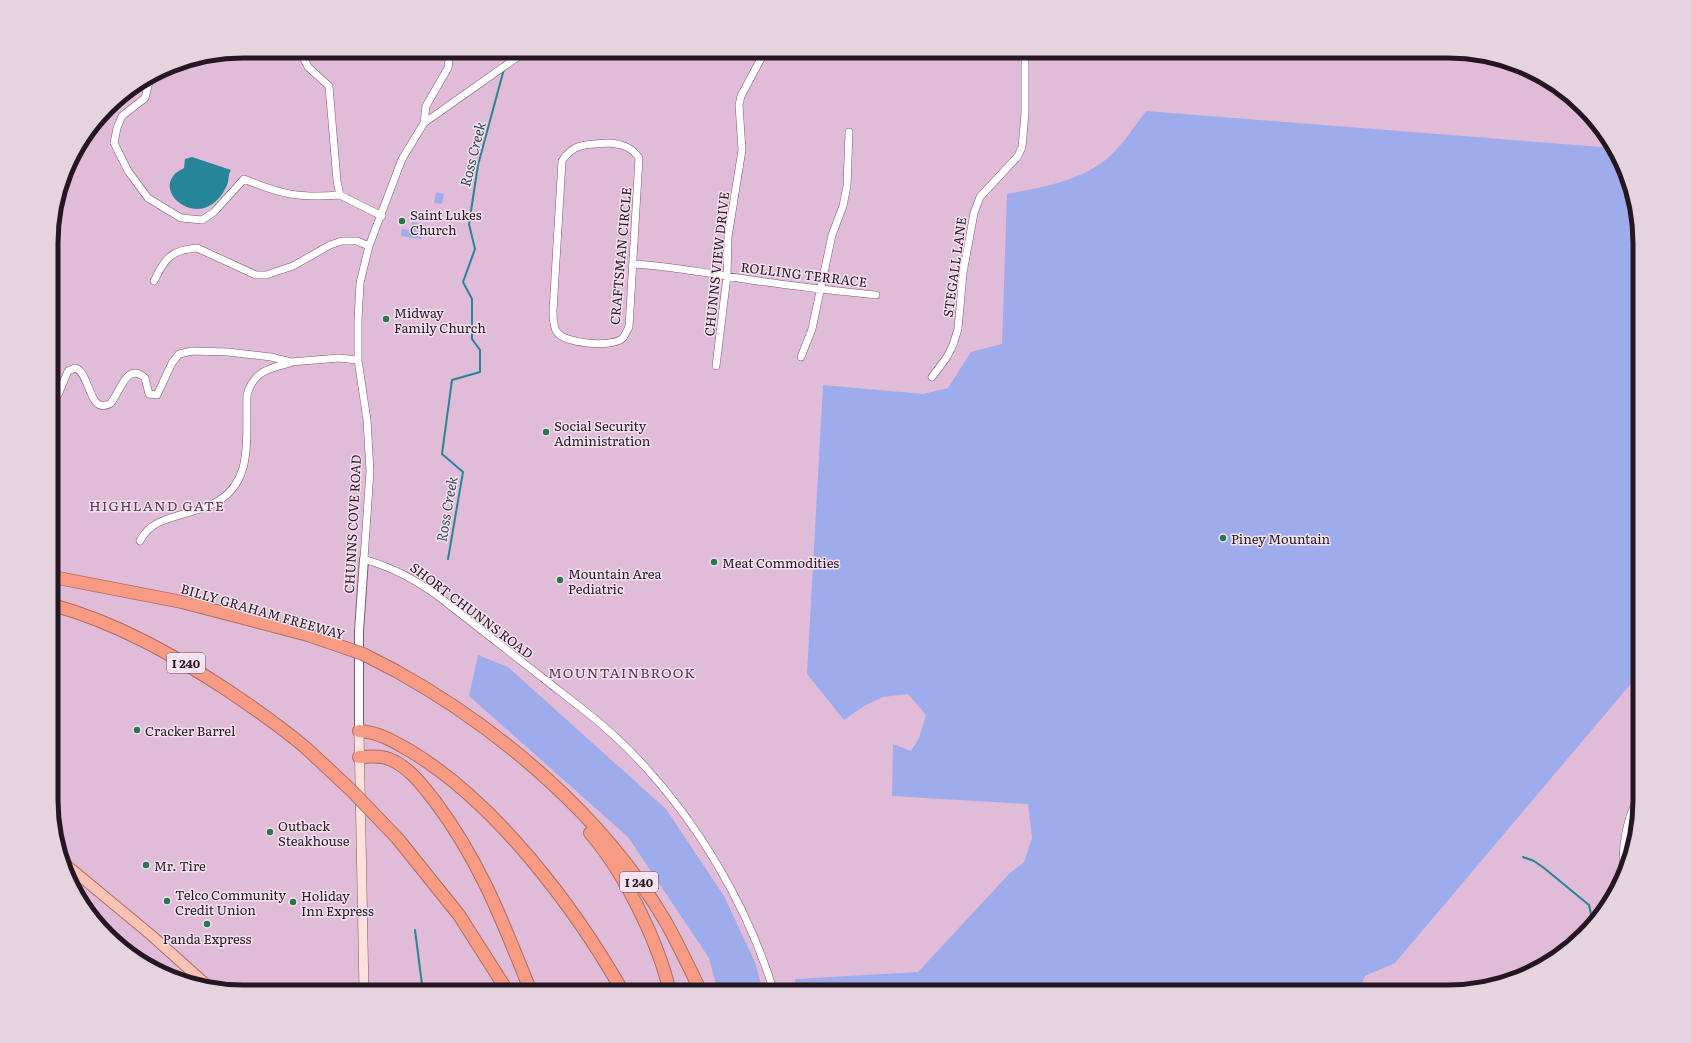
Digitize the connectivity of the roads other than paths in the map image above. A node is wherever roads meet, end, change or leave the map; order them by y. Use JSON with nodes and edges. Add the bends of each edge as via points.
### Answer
{"nodes":[{"id":1,"x":304,"y":58,"type":"edge"},
{"id":2,"x":449,"y":58,"type":"edge"},
{"id":3,"x":516,"y":58,"type":"edge"},
{"id":4,"x":761,"y":58,"type":"edge"},
{"id":5,"x":1025,"y":58,"type":"edge"},
{"id":6,"x":148,"y":84,"type":"edge"},
{"id":7,"x":424,"y":123,"type":"junction"},
{"id":8,"x":849,"y":132,"type":"dead end"},
{"id":9,"x":340,"y":195,"type":"junction"},
{"id":10,"x":382,"y":216,"type":"junction"},
{"id":11,"x":370,"y":246,"type":"junction"},
{"id":12,"x":633,"y":264,"type":"junction"},
{"id":13,"x":727,"y":276,"type":"junction"},
{"id":14,"x":154,"y":281,"type":"dead end"},
{"id":15,"x":821,"y":290,"type":"junction"},
{"id":16,"x":876,"y":295,"type":"dead end"},
{"id":17,"x":801,"y":357,"type":"dead end"},
{"id":18,"x":358,"y":360,"type":"junction"},
{"id":19,"x":292,"y":362,"type":"junction"},
{"id":20,"x":716,"y":366,"type":"dead end"},
{"id":21,"x":932,"y":377,"type":"dead end"},
{"id":22,"x":58,"y":394,"type":"edge"},
{"id":23,"x":140,"y":541,"type":"dead end"},
{"id":24,"x":364,"y":559,"type":"junction"},
{"id":25,"x":58,"y":577,"type":"edge"},
{"id":26,"x":58,"y":608,"type":"edge"},
{"id":27,"x":359,"y":731,"type":"junction"},
{"id":28,"x":359,"y":757,"type":"junction"},
{"id":29,"x":555,"y":787,"type":"junction"},
{"id":30,"x":1633,"y":812,"type":"edge"},
{"id":31,"x":1623,"y":859,"type":"edge"},
{"id":32,"x":71,"y":869,"type":"edge"},
{"id":33,"x":201,"y":980,"type":"edge"},
{"id":34,"x":364,"y":985,"type":"edge"},
{"id":35,"x":503,"y":985,"type":"edge"},
{"id":36,"x":528,"y":985,"type":"edge"},
{"id":37,"x":619,"y":985,"type":"edge"},
{"id":38,"x":668,"y":985,"type":"edge"},
{"id":39,"x":697,"y":985,"type":"edge"},
{"id":40,"x":771,"y":985,"type":"edge"}],
"edges":[{"from":1,"to":9,"type":"street","via":[[308,67],[329,86]]},
{"from":2,"to":7,"type":"street","via":[[448,68],[426,106]]},
{"from":3,"to":7,"type":"street","name":"CHUNNS COVE ROAD"},
{"from":4,"to":13,"type":"street","name":"CHUNNS VIEW DRIVE","via":[[741,96],[739,105],[742,150],[728,237]]},
{"from":5,"to":21,"type":"street","name":"STEGALL LANE","via":[[1022,147],[1018,156],[980,197],[974,213],[963,273],[958,330],[947,357]]},
{"from":6,"to":9,"type":"street","via":[[145,98],[122,116],[116,128],[114,143],[128,171],[148,198],[181,218],[202,220],[214,212],[244,179],[290,195]]},
{"from":7,"to":10,"type":"street","name":"CHUNNS COVE ROAD","via":[[402,159]]},
{"from":8,"to":15,"type":"street","via":[[847,186],[843,206],[832,235]]},
{"from":9,"to":10,"type":"street"},
{"from":10,"to":11,"type":"street","name":"CHUNNS COVE ROAD"},
{"from":11,"to":14,"type":"street","via":[[357,241],[336,242],[293,266],[266,275],[256,275],[197,248],[188,248],[166,258]]},
{"from":11,"to":18,"type":"street","name":"CHUNNS COVE ROAD","via":[[360,283]]},
{"from":12,"to":12,"type":"street","name":"CRAFTSMAN CIRCLE","via":[[639,158],[634,151],[620,144],[581,145],[568,152],[562,161],[553,311],[557,332],[566,339],[582,342],[612,343],[623,338],[629,327]]},
{"from":12,"to":13,"type":"street","name":"ROLLING TERRACE","via":[[692,269]]},
{"from":13,"to":15,"type":"street","name":"ROLLING TERRACE"},
{"from":13,"to":20,"type":"street","name":"CHUNNS VIEW DRIVE"},
{"from":15,"to":16,"type":"street","name":"ROLLING TERRACE"},
{"from":15,"to":17,"type":"street","via":[[812,330]]},
{"from":18,"to":19,"type":"street","via":[[338,358]]},
{"from":18,"to":24,"type":"street","name":"CHUNNS COVE ROAD","via":[[367,420],[370,471]]},
{"from":19,"to":22,"type":"street","via":[[228,352],[192,351],[179,354],[157,395],[149,394],[146,378],[134,373],[124,380],[111,403],[100,405],[94,400],[83,372],[75,368],[68,371]]},
{"from":19,"to":23,"type":"street","via":[[261,372],[249,386],[243,468],[229,492],[205,509],[160,522]]},
{"from":24,"to":27,"type":"street","name":"CHUNNS COVE ROAD"},
{"from":24,"to":40,"type":"street","name":"SHORT CHUNNS ROAD","via":[[399,571],[438,596],[601,724],[631,752],[664,789],[711,854],[756,942]]},
{"from":25,"to":29,"type":"highway","name":"BILLY GRAHAM FREEWAY","number":"I 240","bridge":true,"via":[[182,602],[308,635],[363,654],[396,670],[461,709],[528,761]]},
{"from":26,"to":35,"type":"highway","number":"I 240","bridge":true,"via":[[107,623],[181,660],[263,714],[306,748],[398,839],[459,915]]},
{"from":27,"to":28,"type":"main road","name":"CHUNNS COVE ROAD"},
{"from":27,"to":37,"type":"highway","via":[[373,732],[401,746],[452,779],[479,803],[560,898],[591,940]]},
{"from":28,"to":34,"type":"main road","name":"CHUNNS COVE ROAD"},
{"from":28,"to":36,"type":"highway","via":[[383,757],[396,763],[413,776],[439,807],[485,881]]},
{"from":29,"to":38,"type":"highway","via":[[560,799],[595,838],[631,896],[656,947]]},
{"from":29,"to":39,"type":"highway","name":"BILLY GRAHAM FREEWAY","number":"I 240","via":[[590,822],[641,885],[663,918]]},
{"from":30,"to":31,"type":"street","via":[[1628,824]]},
{"from":32,"to":33,"type":"main road"}]}
